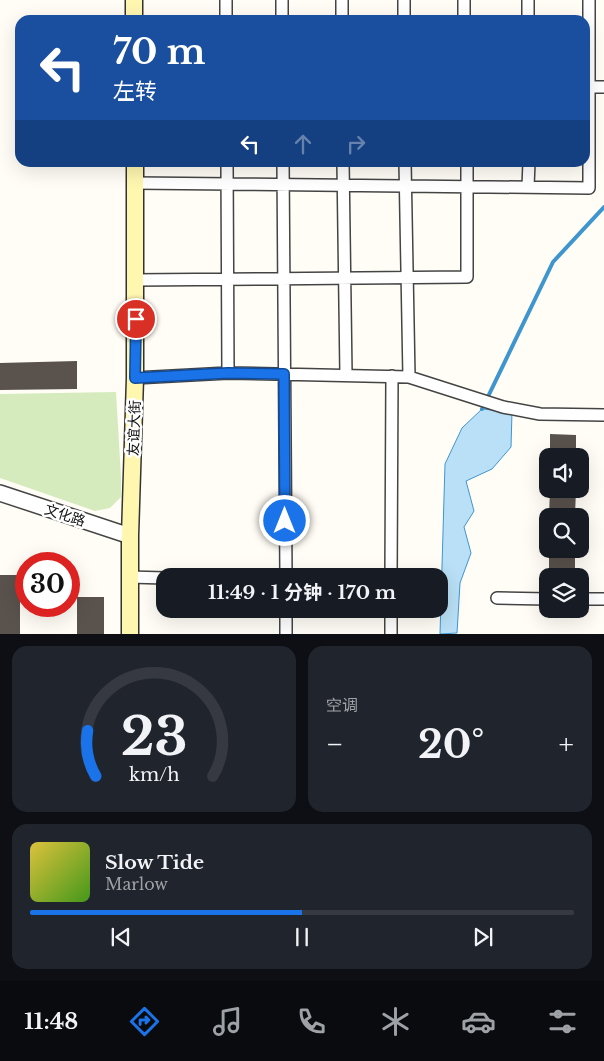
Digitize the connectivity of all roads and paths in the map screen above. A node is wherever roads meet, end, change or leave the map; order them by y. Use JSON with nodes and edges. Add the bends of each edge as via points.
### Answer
{"nodes":[{"id":1,"x":134,"y":0,"type":"edge"},
{"id":2,"x":226,"y":0,"type":"edge"},
{"id":3,"x":282,"y":0,"type":"edge"},
{"id":4,"x":342,"y":0,"type":"edge"},
{"id":5,"x":404,"y":0,"type":"edge"},
{"id":6,"x":464,"y":0,"type":"edge"},
{"id":7,"x":528,"y":0,"type":"edge"},
{"id":8,"x":589,"y":0,"type":"edge"},
{"id":9,"x":134,"y":15,"type":"edge"},
{"id":10,"x":226,"y":15,"type":"edge"},
{"id":11,"x":282,"y":15,"type":"edge"},
{"id":12,"x":342,"y":15,"type":"edge"},
{"id":13,"x":404,"y":15,"type":"edge"},
{"id":14,"x":464,"y":15,"type":"edge"},
{"id":15,"x":528,"y":15,"type":"edge"},
{"id":16,"x":589,"y":15,"type":"edge"},
{"id":17,"x":590,"y":87,"type":"edge"},
{"id":18,"x":604,"y":87,"type":"edge"},
{"id":19,"x":135,"y":167,"type":"edge"},
{"id":20,"x":227,"y":167,"type":"edge"},
{"id":21,"x":283,"y":167,"type":"edge"},
{"id":22,"x":343,"y":167,"type":"edge"},
{"id":23,"x":405,"y":167,"type":"edge"},
{"id":24,"x":467,"y":167,"type":"edge"},
{"id":25,"x":529,"y":167,"type":"edge"},
{"id":26,"x":589,"y":167,"type":"edge"},
{"id":27,"x":135,"y":183,"type":"junction"},
{"id":28,"x":227,"y":184,"type":"junction"},
{"id":29,"x":283,"y":185,"type":"junction"},
{"id":30,"x":344,"y":185,"type":"junction"},
{"id":31,"x":405,"y":186,"type":"junction"},
{"id":32,"x":468,"y":187,"type":"junction"},
{"id":33,"x":528,"y":187,"type":"junction"},
{"id":34,"x":345,"y":278,"type":"junction"},
{"id":35,"x":406,"y":278,"type":"junction"},
{"id":36,"x":228,"y":279,"type":"junction"},
{"id":37,"x":284,"y":279,"type":"junction"},
{"id":38,"x":136,"y":280,"type":"junction"},
{"id":39,"x":228,"y":373,"type":"junction"},
{"id":40,"x":284,"y":374,"type":"junction"},
{"id":41,"x":346,"y":375,"type":"junction"},
{"id":42,"x":392,"y":376,"type":"junction"},
{"id":43,"x":408,"y":376,"type":"junction"},
{"id":44,"x":135,"y":378,"type":"junction"},
{"id":45,"x":604,"y":415,"type":"edge"},
{"id":46,"x":0,"y":493,"type":"edge"},
{"id":47,"x":130,"y":536,"type":"junction"},
{"id":48,"x":286,"y":568,"type":"edge"},
{"id":49,"x":391,"y":568,"type":"edge"},
{"id":50,"x":130,"y":577,"type":"junction"},
{"id":51,"x":156,"y":578,"type":"edge"},
{"id":52,"x":497,"y":598,"type":"dead end"},
{"id":53,"x":539,"y":599,"type":"edge"},
{"id":54,"x":589,"y":599,"type":"edge"},
{"id":55,"x":604,"y":599,"type":"edge"},
{"id":56,"x":286,"y":618,"type":"edge"},
{"id":57,"x":391,"y":618,"type":"edge"},
{"id":58,"x":130,"y":634,"type":"edge"},
{"id":59,"x":286,"y":634,"type":"edge"},
{"id":60,"x":391,"y":634,"type":"edge"}],
"edges":[{"from":1,"to":9,"type":"main road"},
{"from":2,"to":10,"type":"street"},
{"from":3,"to":11,"type":"street"},
{"from":4,"to":12,"type":"street"},
{"from":5,"to":13,"type":"street"},
{"from":6,"to":14,"type":"street"},
{"from":7,"to":15,"type":"street"},
{"from":8,"to":16,"type":"street"},
{"from":17,"to":18,"type":"street"},
{"from":19,"to":27,"type":"main road","name":"友谊大街"},
{"from":20,"to":28,"type":"street"},
{"from":21,"to":29,"type":"street"},
{"from":22,"to":30,"type":"street"},
{"from":23,"to":31,"type":"street"},
{"from":24,"to":32,"type":"street"},
{"from":25,"to":33,"type":"street"},
{"from":26,"to":33,"type":"street","via":[[589,188]]},
{"from":27,"to":28,"type":"street"},
{"from":27,"to":38,"type":"main road","name":"友谊大街"},
{"from":28,"to":29,"type":"street"},
{"from":28,"to":36,"type":"street"},
{"from":29,"to":30,"type":"street"},
{"from":29,"to":37,"type":"street"},
{"from":30,"to":31,"type":"street"},
{"from":30,"to":34,"type":"street"},
{"from":31,"to":32,"type":"street"},
{"from":31,"to":35,"type":"street"},
{"from":32,"to":33,"type":"street"},
{"from":32,"to":35,"type":"street","via":[[467,277]]},
{"from":34,"to":35,"type":"street"},
{"from":34,"to":37,"type":"street"},
{"from":34,"to":41,"type":"street"},
{"from":35,"to":43,"type":"street"},
{"from":36,"to":37,"type":"street"},
{"from":36,"to":38,"type":"street"},
{"from":36,"to":39,"type":"street"},
{"from":37,"to":40,"type":"street"},
{"from":38,"to":44,"type":"main road","name":"友谊大街"},
{"from":39,"to":40,"type":"street"},
{"from":39,"to":44,"type":"street"},
{"from":40,"to":41,"type":"street"},
{"from":40,"to":48,"type":"street"},
{"from":41,"to":42,"type":"street"},
{"from":42,"to":43,"type":"street"},
{"from":42,"to":49,"type":"street"},
{"from":43,"to":45,"type":"street","via":[[503,407],[540,414]]},
{"from":44,"to":47,"type":"main road","name":"友谊大街"},
{"from":46,"to":47,"type":"street","name":"文化路"},
{"from":47,"to":50,"type":"main road","name":"友谊大街"},
{"from":50,"to":51,"type":"street"},
{"from":50,"to":58,"type":"main road","name":"友谊大街"},
{"from":52,"to":53,"type":"street"},
{"from":54,"to":55,"type":"street"},
{"from":56,"to":59,"type":"street"},
{"from":57,"to":60,"type":"street"}]}
